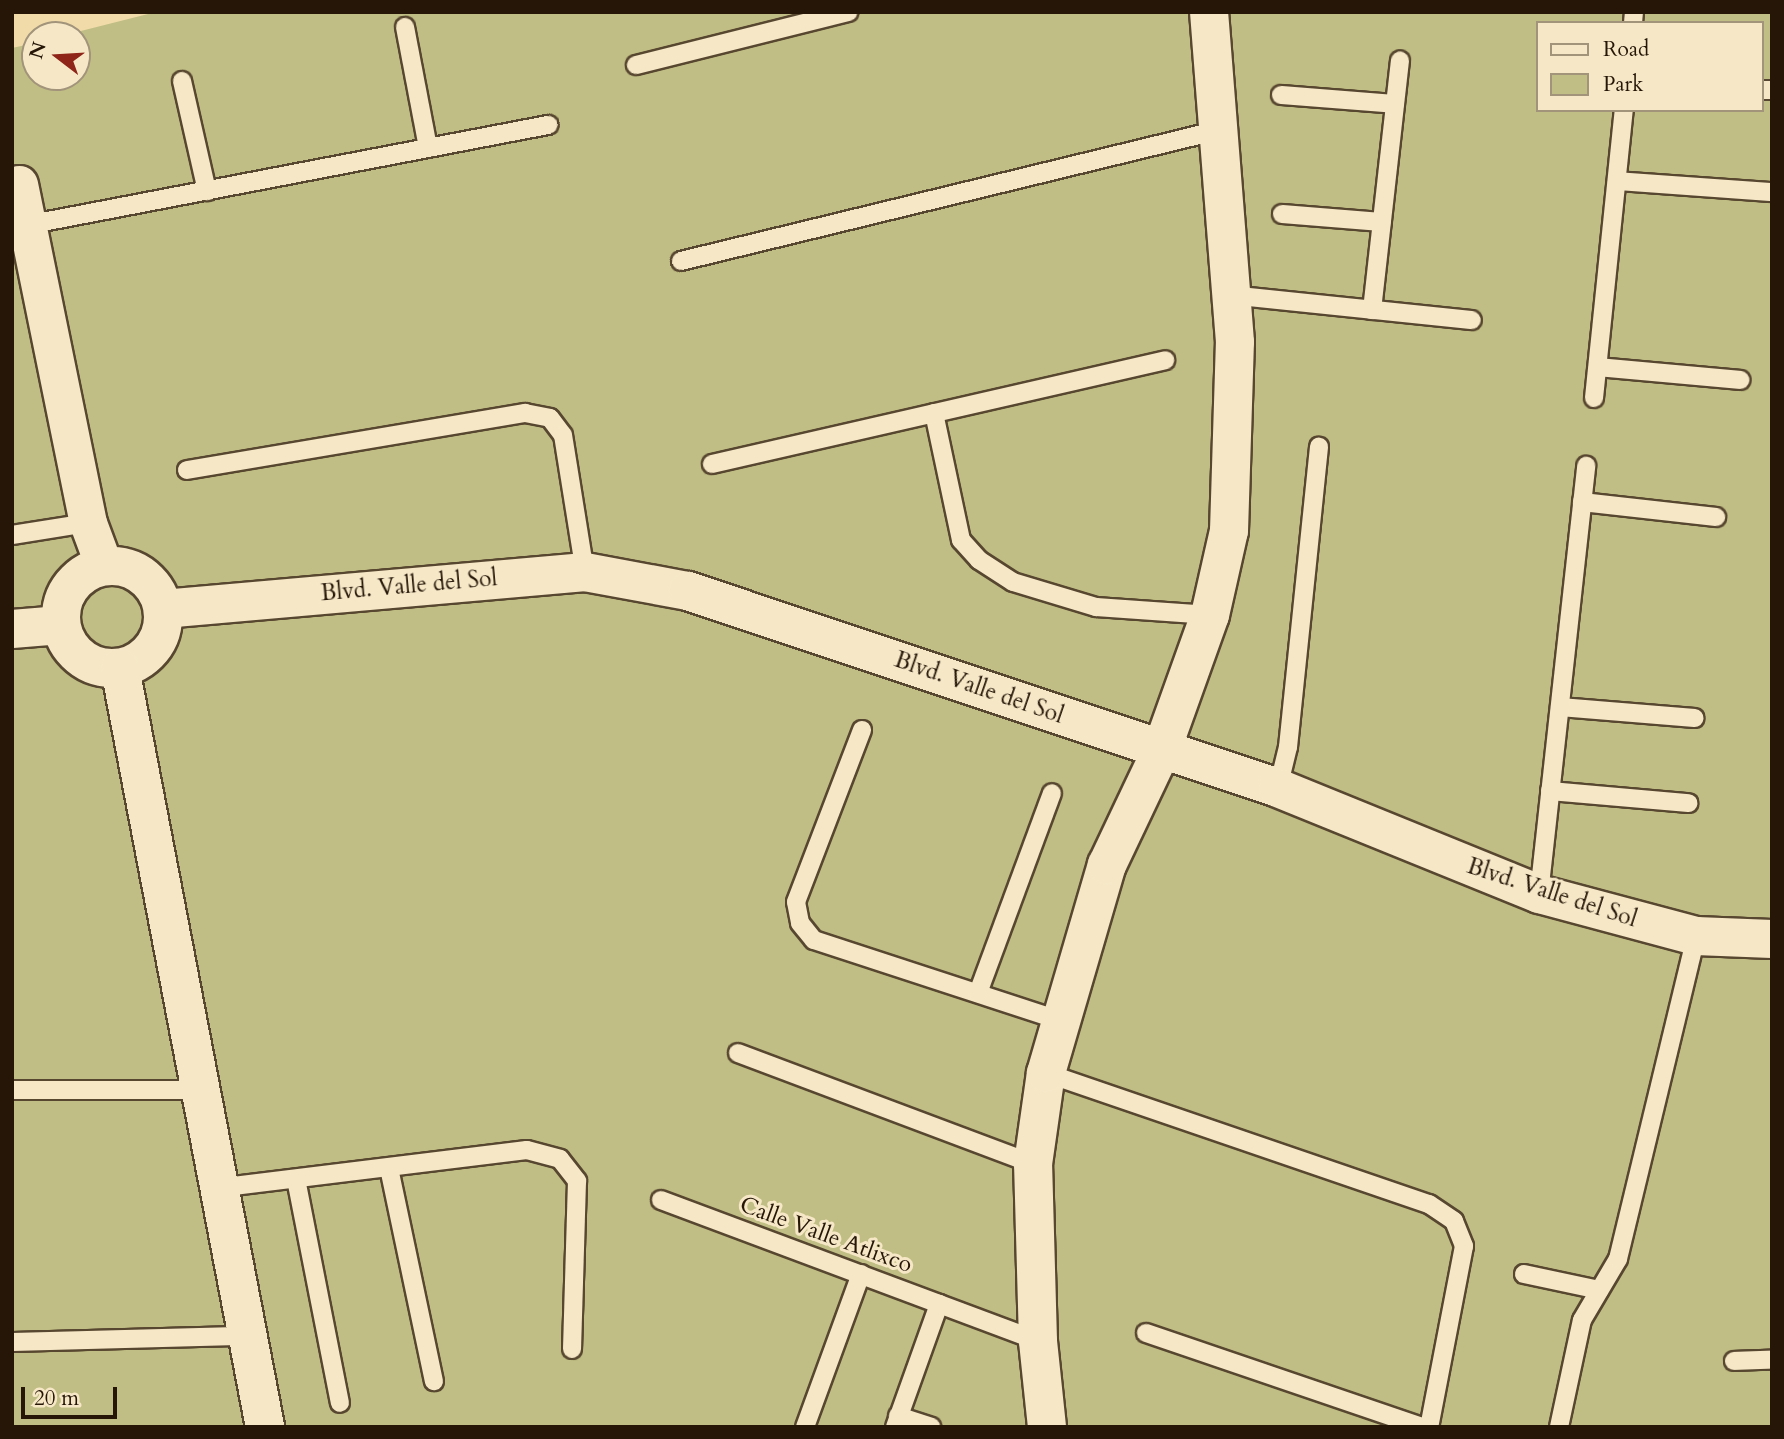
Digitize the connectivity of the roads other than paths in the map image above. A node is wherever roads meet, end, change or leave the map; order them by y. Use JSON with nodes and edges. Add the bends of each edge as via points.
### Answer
{"nodes":[{"id":1,"x":849,"y":12,"type":"edge"},
{"id":2,"x":1209,"y":12,"type":"edge"},
{"id":3,"x":405,"y":27,"type":"dead end"},
{"id":4,"x":1400,"y":61,"type":"dead end"},
{"id":5,"x":636,"y":65,"type":"dead end"},
{"id":6,"x":182,"y":81,"type":"dead end"},
{"id":7,"x":1281,"y":94,"type":"dead end"},
{"id":8,"x":1395,"y":104,"type":"junction"},
{"id":9,"x":1624,"y":112,"type":"edge"},
{"id":10,"x":548,"y":125,"type":"dead end"},
{"id":11,"x":1215,"y":131,"type":"junction"},
{"id":12,"x":428,"y":148,"type":"junction"},
{"id":13,"x":1617,"y":181,"type":"junction"},
{"id":14,"x":19,"y":184,"type":"dead end"},
{"id":15,"x":207,"y":191,"type":"junction"},
{"id":16,"x":1772,"y":192,"type":"edge"},
{"id":17,"x":1282,"y":214,"type":"dead end"},
{"id":18,"x":1382,"y":222,"type":"junction"},
{"id":19,"x":27,"y":225,"type":"junction"},
{"id":20,"x":681,"y":261,"type":"dead end"},
{"id":21,"x":1229,"y":295,"type":"junction"},
{"id":22,"x":1372,"y":310,"type":"junction"},
{"id":23,"x":1472,"y":320,"type":"dead end"},
{"id":24,"x":1165,"y":360,"type":"dead end"},
{"id":25,"x":1598,"y":367,"type":"junction"},
{"id":26,"x":1740,"y":380,"type":"dead end"},
{"id":27,"x":1594,"y":398,"type":"dead end"},
{"id":28,"x":934,"y":413,"type":"junction"},
{"id":29,"x":1319,"y":447,"type":"dead end"},
{"id":30,"x":712,"y":464,"type":"dead end"},
{"id":31,"x":1586,"y":466,"type":"dead end"},
{"id":32,"x":187,"y":470,"type":"dead end"},
{"id":33,"x":1582,"y":502,"type":"junction"},
{"id":34,"x":1716,"y":517,"type":"dead end"},
{"id":35,"x":88,"y":523,"type":"junction"},
{"id":36,"x":12,"y":535,"type":"edge"},
{"id":37,"x":104,"y":566,"type":"junction"},
{"id":38,"x":585,"y":572,"type":"junction"},
{"id":39,"x":163,"y":609,"type":"junction"},
{"id":40,"x":1210,"y":615,"type":"junction"},
{"id":41,"x":61,"y":625,"type":"junction"},
{"id":42,"x":12,"y":629,"type":"edge"},
{"id":43,"x":120,"y":668,"type":"junction"},
{"id":44,"x":1560,"y":707,"type":"junction"},
{"id":45,"x":1695,"y":718,"type":"dead end"},
{"id":46,"x":862,"y":730,"type":"dead end"},
{"id":47,"x":1162,"y":749,"type":"junction"},
{"id":48,"x":1278,"y":788,"type":"junction"},
{"id":49,"x":1550,"y":791,"type":"junction"},
{"id":50,"x":1052,"y":793,"type":"dead end"},
{"id":51,"x":1688,"y":803,"type":"dead end"},
{"id":52,"x":1539,"y":894,"type":"junction"},
{"id":53,"x":1696,"y":936,"type":"junction"},
{"id":54,"x":1772,"y":939,"type":"edge"},
{"id":55,"x":978,"y":993,"type":"junction"},
{"id":56,"x":1059,"y":1020,"type":"junction"},
{"id":57,"x":738,"y":1053,"type":"dead end"},
{"id":58,"x":1046,"y":1073,"type":"junction"},
{"id":59,"x":12,"y":1090,"type":"edge"},
{"id":60,"x":197,"y":1090,"type":"junction"},
{"id":61,"x":1033,"y":1164,"type":"junction"},
{"id":62,"x":389,"y":1168,"type":"junction"},
{"id":63,"x":296,"y":1179,"type":"junction"},
{"id":64,"x":217,"y":1188,"type":"junction"},
{"id":65,"x":661,"y":1200,"type":"dead end"},
{"id":66,"x":861,"y":1274,"type":"junction"},
{"id":67,"x":1524,"y":1274,"type":"dead end"},
{"id":68,"x":1599,"y":1290,"type":"junction"},
{"id":69,"x":939,"y":1304,"type":"junction"},
{"id":70,"x":1146,"y":1333,"type":"dead end"},
{"id":71,"x":247,"y":1336,"type":"junction"},
{"id":72,"x":1038,"y":1341,"type":"junction"},
{"id":73,"x":12,"y":1342,"type":"edge"},
{"id":74,"x":572,"y":1349,"type":"dead end"},
{"id":75,"x":1772,"y":1360,"type":"edge"},
{"id":76,"x":1734,"y":1361,"type":"dead end"},
{"id":77,"x":434,"y":1381,"type":"dead end"},
{"id":78,"x":340,"y":1403,"type":"dead end"},
{"id":79,"x":896,"y":1421,"type":"edge"},
{"id":80,"x":265,"y":1427,"type":"edge"},
{"id":81,"x":805,"y":1427,"type":"edge"},
{"id":82,"x":931,"y":1427,"type":"edge"},
{"id":83,"x":1047,"y":1427,"type":"edge"},
{"id":84,"x":1422,"y":1427,"type":"edge"},
{"id":85,"x":1429,"y":1427,"type":"edge"},
{"id":86,"x":1559,"y":1427,"type":"edge"}],
"edges":[{"from":1,"to":5,"type":"lane"},
{"from":2,"to":11,"type":"street"},
{"from":3,"to":12,"type":"lane"},
{"from":4,"to":8,"type":"lane"},
{"from":6,"to":15,"type":"lane"},
{"from":7,"to":8,"type":"lane"},
{"from":8,"to":18,"type":"lane"},
{"from":9,"to":13,"type":"lane"},
{"from":10,"to":12,"type":"lane"},
{"from":11,"to":20,"type":"lane"},
{"from":11,"to":21,"type":"street"},
{"from":12,"to":15,"type":"lane"},
{"from":13,"to":16,"type":"lane"},
{"from":13,"to":25,"type":"lane"},
{"from":14,"to":19,"type":"street"},
{"from":15,"to":19,"type":"lane"},
{"from":17,"to":18,"type":"lane"},
{"from":18,"to":22,"type":"lane"},
{"from":19,"to":35,"type":"street"},
{"from":21,"to":22,"type":"lane"},
{"from":21,"to":40,"type":"street","via":[[1234,342],[1229,531]]},
{"from":22,"to":23,"type":"lane"},
{"from":24,"to":28,"type":"lane"},
{"from":25,"to":26,"type":"lane"},
{"from":25,"to":27,"type":"lane"},
{"from":28,"to":30,"type":"lane"},
{"from":28,"to":40,"type":"lane","via":[[961,540],[979,560],[1013,582],[1096,607]]},
{"from":29,"to":48,"type":"lane","via":[[1289,747]]},
{"from":31,"to":33,"type":"lane"},
{"from":32,"to":38,"type":"lane","via":[[525,413],[550,418],[563,435]]},
{"from":33,"to":34,"type":"lane"},
{"from":33,"to":44,"type":"lane"},
{"from":35,"to":36,"type":"lane"},
{"from":35,"to":37,"type":"street"},
{"from":37,"to":39,"type":"street","via":[[120,566],[148,580]]},
{"from":37,"to":41,"type":"street","via":[[75,581],[61,610]]},
{"from":38,"to":39,"type":"street","name":"Blvd. Valle del Sol"},
{"from":38,"to":47,"type":"street","name":"Blvd. Valle del Sol","via":[[688,591]]},
{"from":39,"to":43,"type":"street","via":[[153,647],[135,663]]},
{"from":40,"to":47,"type":"street"},
{"from":41,"to":42,"type":"street"},
{"from":41,"to":43,"type":"street","via":[[66,641],[89,663]]},
{"from":43,"to":60,"type":"street"},
{"from":44,"to":45,"type":"lane"},
{"from":44,"to":49,"type":"lane"},
{"from":46,"to":55,"type":"lane","via":[[796,902],[800,923],[814,940]]},
{"from":47,"to":48,"type":"street","name":"Blvd. Valle del Sol"},
{"from":47,"to":56,"type":"street","via":[[1107,865]]},
{"from":48,"to":52,"type":"street","name":"Blvd. Valle del Sol"},
{"from":49,"to":51,"type":"lane"},
{"from":49,"to":52,"type":"lane"},
{"from":50,"to":55,"type":"lane"},
{"from":52,"to":53,"type":"street","name":"Blvd. Valle del Sol"},
{"from":53,"to":54,"type":"street","name":"Blvd. Valle del Sol"},
{"from":53,"to":68,"type":"lane","via":[[1618,1259]]},
{"from":55,"to":56,"type":"lane"},
{"from":56,"to":58,"type":"street"},
{"from":57,"to":61,"type":"lane"},
{"from":58,"to":61,"type":"street"},
{"from":58,"to":85,"type":"lane","via":[[1429,1204],[1454,1221],[1464,1246]]},
{"from":59,"to":60,"type":"lane"},
{"from":60,"to":64,"type":"street"},
{"from":61,"to":72,"type":"street"},
{"from":62,"to":63,"type":"lane"},
{"from":62,"to":74,"type":"lane","via":[[527,1150],[560,1159],[577,1181]]},
{"from":62,"to":77,"type":"lane"},
{"from":63,"to":64,"type":"lane"},
{"from":63,"to":78,"type":"lane"},
{"from":64,"to":71,"type":"street"},
{"from":65,"to":66,"type":"lane","name":"Calle Valle Atlixco"},
{"from":66,"to":69,"type":"lane","name":"Calle Valle Atlixco"},
{"from":66,"to":81,"type":"lane"},
{"from":67,"to":68,"type":"lane"},
{"from":68,"to":86,"type":"lane","via":[[1581,1320]]},
{"from":69,"to":72,"type":"lane","name":"Calle Valle Atlixco"},
{"from":69,"to":79,"type":"lane"},
{"from":70,"to":84,"type":"lane"},
{"from":71,"to":73,"type":"lane"},
{"from":71,"to":80,"type":"street"},
{"from":72,"to":83,"type":"street"},
{"from":75,"to":76,"type":"lane"},
{"from":79,"to":82,"type":"lane"}]}
